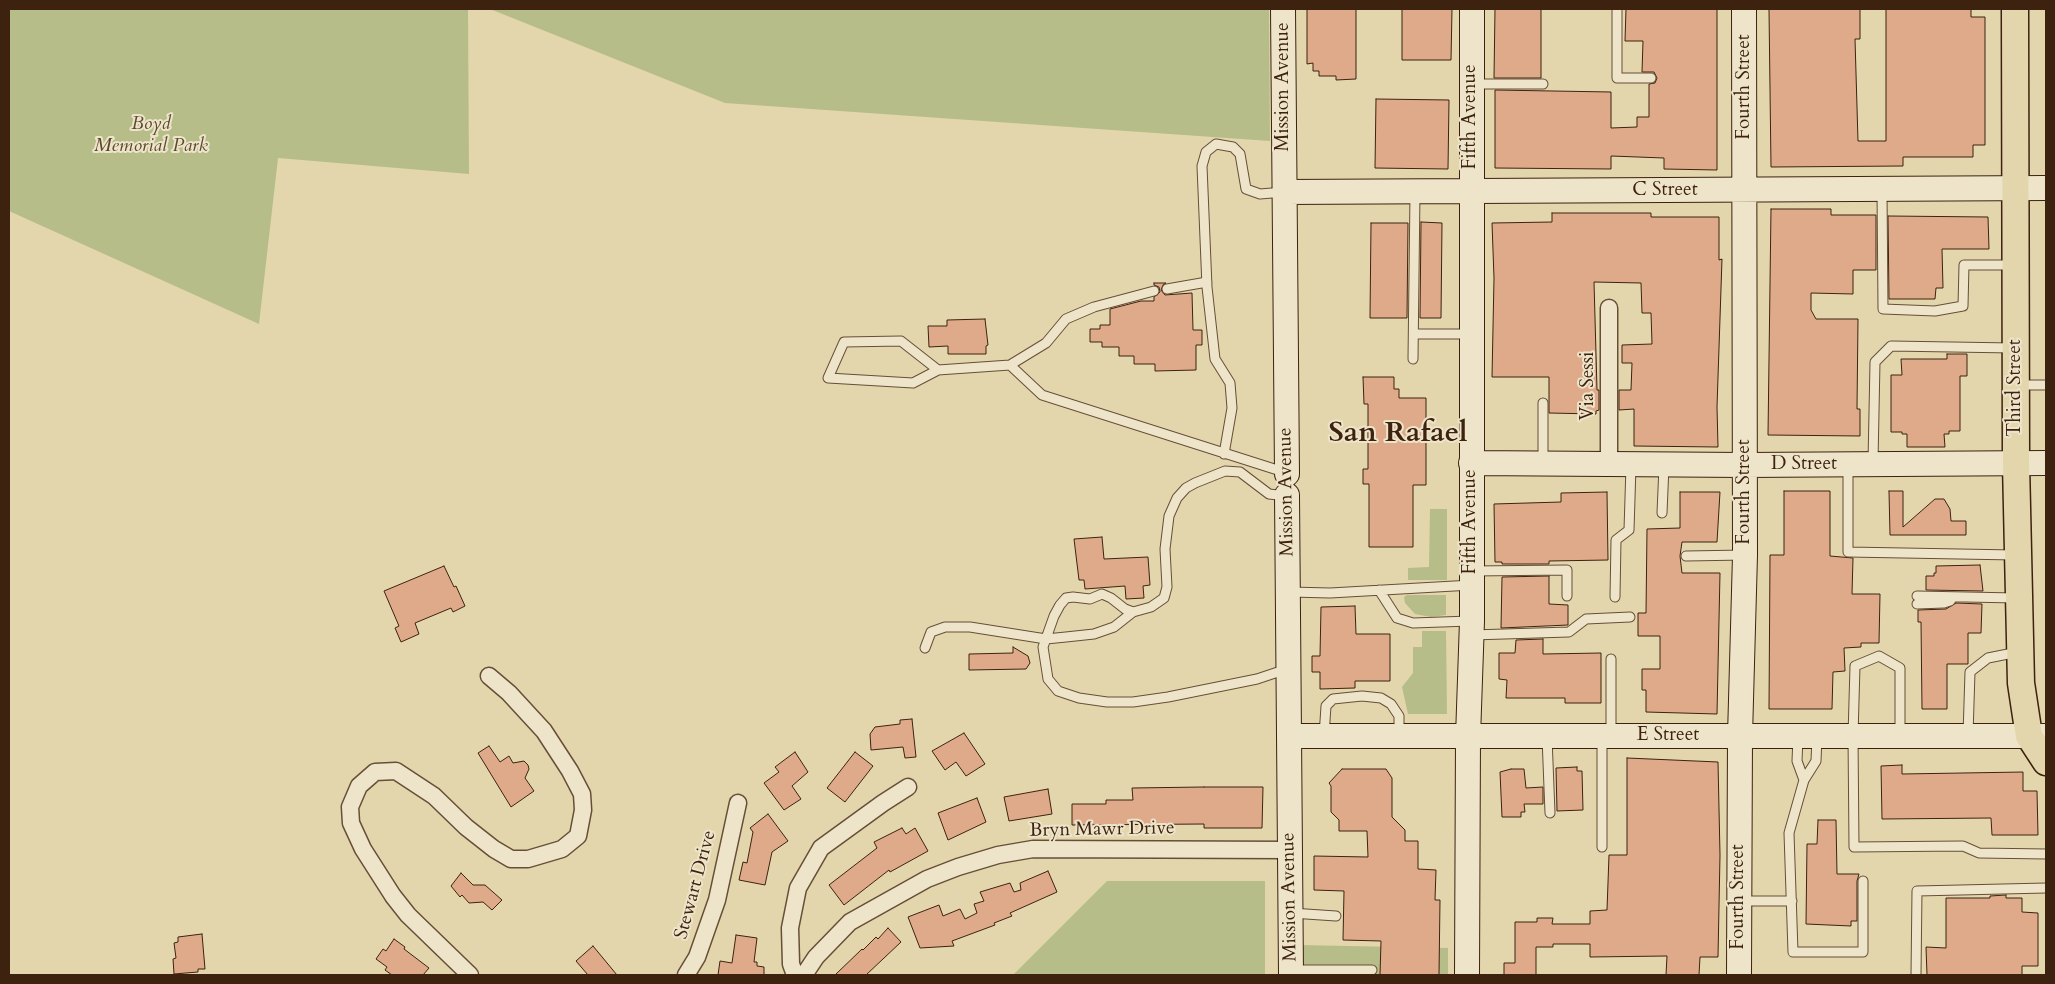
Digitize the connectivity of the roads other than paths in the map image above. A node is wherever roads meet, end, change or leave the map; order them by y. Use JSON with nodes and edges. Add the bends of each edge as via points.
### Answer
{"nodes":[{"id":1,"x":1283,"y":9,"type":"edge"},
{"id":2,"x":1472,"y":9,"type":"edge"},
{"id":3,"x":1617,"y":9,"type":"edge"},
{"id":4,"x":1744,"y":9,"type":"edge"},
{"id":5,"x":2015,"y":9,"type":"edge"},
{"id":6,"x":1650,"y":78,"type":"dead end"},
{"id":7,"x":1471,"y":84,"type":"junction"},
{"id":8,"x":1543,"y":84,"type":"dead end"},
{"id":9,"x":2015,"y":188,"type":"junction"},
{"id":10,"x":2046,"y":188,"type":"edge"},
{"id":11,"x":1882,"y":189,"type":"junction"},
{"id":12,"x":1745,"y":190,"type":"junction"},
{"id":13,"x":1471,"y":191,"type":"junction"},
{"id":14,"x":1284,"y":192,"type":"junction"},
{"id":15,"x":1415,"y":192,"type":"junction"},
{"id":16,"x":2016,"y":265,"type":"junction"},
{"id":17,"x":1207,"y":282,"type":"junction"},
{"id":18,"x":1167,"y":289,"type":"dead end"},
{"id":19,"x":1154,"y":291,"type":"dead end"},
{"id":20,"x":1608,"y":308,"type":"dead end"},
{"id":21,"x":1414,"y":334,"type":"junction"},
{"id":22,"x":1471,"y":334,"type":"junction"},
{"id":23,"x":2016,"y":348,"type":"junction"},
{"id":24,"x":1413,"y":359,"type":"dead end"},
{"id":25,"x":1010,"y":364,"type":"junction"},
{"id":26,"x":938,"y":370,"type":"junction"},
{"id":27,"x":2046,"y":385,"type":"edge"},
{"id":28,"x":2016,"y":386,"type":"junction"},
{"id":29,"x":1543,"y":403,"type":"dead end"},
{"id":30,"x":1224,"y":454,"type":"junction"},
{"id":31,"x":1471,"y":463,"type":"junction"},
{"id":32,"x":1620,"y":463,"type":"junction"},
{"id":33,"x":2046,"y":463,"type":"edge"},
{"id":34,"x":1543,"y":464,"type":"junction"},
{"id":35,"x":1664,"y":464,"type":"junction"},
{"id":36,"x":1848,"y":464,"type":"junction"},
{"id":37,"x":1873,"y":464,"type":"junction"},
{"id":38,"x":2016,"y":464,"type":"junction"},
{"id":39,"x":1745,"y":465,"type":"junction"},
{"id":40,"x":1287,"y":484,"type":"junction"},
{"id":41,"x":1662,"y":513,"type":"dead end"},
{"id":42,"x":1745,"y":555,"type":"junction"},
{"id":43,"x":2018,"y":555,"type":"junction"},
{"id":44,"x":1686,"y":556,"type":"dead end"},
{"id":45,"x":1472,"y":578,"type":"junction"},
{"id":46,"x":1379,"y":590,"type":"junction"},
{"id":47,"x":1288,"y":592,"type":"junction"},
{"id":48,"x":1567,"y":596,"type":"dead end"},
{"id":49,"x":1615,"y":597,"type":"dead end"},
{"id":50,"x":2019,"y":598,"type":"junction"},
{"id":51,"x":1917,"y":600,"type":"dead end"},
{"id":52,"x":1133,"y":612,"type":"junction"},
{"id":53,"x":1630,"y":617,"type":"dead end"},
{"id":54,"x":1472,"y":628,"type":"junction"},
{"id":55,"x":1046,"y":638,"type":"junction"},
{"id":56,"x":925,"y":648,"type":"dead end"},
{"id":57,"x":2020,"y":652,"type":"junction"},
{"id":58,"x":1611,"y":659,"type":"dead end"},
{"id":59,"x":1289,"y":668,"type":"junction"},
{"id":60,"x":489,"y":676,"type":"dead end"},
{"id":61,"x":1290,"y":736,"type":"junction"},
{"id":62,"x":1324,"y":736,"type":"junction"},
{"id":63,"x":1399,"y":736,"type":"junction"},
{"id":64,"x":1547,"y":736,"type":"junction"},
{"id":65,"x":1606,"y":736,"type":"junction"},
{"id":66,"x":1740,"y":736,"type":"junction"},
{"id":67,"x":1853,"y":736,"type":"junction"},
{"id":68,"x":1900,"y":736,"type":"junction"},
{"id":69,"x":1968,"y":736,"type":"junction"},
{"id":70,"x":2037,"y":736,"type":"edge"},
{"id":71,"x":1468,"y":737,"type":"junction"},
{"id":72,"x":1807,"y":737,"type":"junction"},
{"id":73,"x":2046,"y":762,"type":"edge"},
{"id":74,"x":1804,"y":780,"type":"junction"},
{"id":75,"x":908,"y":787,"type":"dead end"},
{"id":76,"x":738,"y":803,"type":"dead end"},
{"id":77,"x":1550,"y":813,"type":"dead end"},
{"id":78,"x":1602,"y":847,"type":"dead end"},
{"id":79,"x":1290,"y":850,"type":"junction"},
{"id":80,"x":2046,"y":854,"type":"edge"},
{"id":81,"x":1863,"y":881,"type":"dead end"},
{"id":82,"x":2046,"y":888,"type":"edge"},
{"id":83,"x":1792,"y":900,"type":"junction"},
{"id":84,"x":1739,"y":901,"type":"junction"},
{"id":85,"x":1291,"y":913,"type":"junction"},
{"id":86,"x":1336,"y":916,"type":"dead end"},
{"id":87,"x":1372,"y":970,"type":"dead end"},
{"id":88,"x":1291,"y":973,"type":"edge"},
{"id":89,"x":470,"y":975,"type":"edge"},
{"id":90,"x":686,"y":975,"type":"edge"},
{"id":91,"x":795,"y":975,"type":"edge"},
{"id":92,"x":804,"y":975,"type":"edge"},
{"id":93,"x":1467,"y":975,"type":"edge"},
{"id":94,"x":1739,"y":975,"type":"edge"},
{"id":95,"x":1916,"y":975,"type":"edge"}],
"edges":[{"from":1,"to":14,"type":"street","name":"Mission Avenue"},
{"from":2,"to":7,"type":"street","name":"Fifth Avenue"},
{"from":3,"to":6,"type":"lane","via":[[1617,78]]},
{"from":4,"to":12,"type":"street","name":"Fourth Street"},
{"from":5,"to":9,"type":"main road","name":"Third Street"},
{"from":7,"to":8,"type":"lane"},
{"from":7,"to":13,"type":"street","name":"Fifth Avenue"},
{"from":9,"to":10,"type":"street","name":"C Street"},
{"from":9,"to":11,"type":"street","name":"C Street"},
{"from":9,"to":16,"type":"main road","name":"Third Street"},
{"from":11,"to":12,"type":"street","name":"C Street"},
{"from":11,"to":16,"type":"lane","via":[[1883,309],[1934,311],[1963,306],[1964,265]]},
{"from":12,"to":13,"type":"street","name":"C Street"},
{"from":12,"to":39,"type":"street","name":"Fourth Street"},
{"from":13,"to":15,"type":"street","name":"C Street"},
{"from":13,"to":22,"type":"street","name":"Fifth Avenue"},
{"from":14,"to":15,"type":"street","name":"C Street"},
{"from":14,"to":17,"type":"lane","via":[[1260,194],[1246,188],[1240,154],[1233,147],[1216,144],[1206,152],[1202,166]]},
{"from":14,"to":40,"type":"street","name":"Mission Avenue"},
{"from":15,"to":21,"type":"lane"},
{"from":16,"to":23,"type":"main road","name":"Third Street"},
{"from":17,"to":18,"type":"lane"},
{"from":17,"to":30,"type":"lane","via":[[1215,358],[1230,383],[1232,408]]},
{"from":19,"to":25,"type":"lane","via":[[1094,307],[1066,319],[1046,343]]},
{"from":20,"to":32,"type":"street","name":"Via Sessi"},
{"from":21,"to":22,"type":"lane"},
{"from":21,"to":24,"type":"lane"},
{"from":22,"to":31,"type":"street","name":"Fifth Avenue"},
{"from":23,"to":28,"type":"main road","name":"Third Street"},
{"from":23,"to":37,"type":"lane","via":[[1891,346],[1875,362]]},
{"from":25,"to":26,"type":"lane"},
{"from":25,"to":30,"type":"lane","via":[[1042,395]]},
{"from":26,"to":26,"type":"lane","via":[[901,341],[844,342],[828,378],[914,383]]},
{"from":27,"to":28,"type":"lane"},
{"from":28,"to":38,"type":"main road","name":"Third Street"},
{"from":29,"to":34,"type":"lane"},
{"from":30,"to":40,"type":"lane"},
{"from":31,"to":34,"type":"street","name":"D Street"},
{"from":31,"to":45,"type":"street","name":"Fifth Avenue"},
{"from":32,"to":34,"type":"street","name":"D Street"},
{"from":32,"to":35,"type":"street","name":"D Street"},
{"from":32,"to":49,"type":"lane","via":[[1629,530],[1616,540]]},
{"from":33,"to":38,"type":"street","name":"D Street"},
{"from":35,"to":39,"type":"street","name":"D Street"},
{"from":35,"to":41,"type":"lane"},
{"from":36,"to":37,"type":"street","name":"D Street"},
{"from":36,"to":39,"type":"street","name":"D Street"},
{"from":36,"to":43,"type":"lane","via":[[1848,552]]},
{"from":37,"to":38,"type":"street","name":"D Street"},
{"from":38,"to":43,"type":"main road","name":"Third Street"},
{"from":39,"to":42,"type":"street","name":"Fourth Street"},
{"from":40,"to":47,"type":"street","name":"Mission Avenue"},
{"from":40,"to":52,"type":"lane","via":[[1269,494],[1240,472],[1225,470],[1186,488],[1177,498],[1169,516],[1164,598],[1151,607]]},
{"from":42,"to":44,"type":"lane"},
{"from":42,"to":66,"type":"street","name":"Fourth Street"},
{"from":43,"to":50,"type":"main road","name":"Third Street"},
{"from":45,"to":46,"type":"lane"},
{"from":45,"to":48,"type":"lane","via":[[1567,570]]},
{"from":45,"to":54,"type":"street","name":"Fifth Avenue"},
{"from":46,"to":47,"type":"lane"},
{"from":46,"to":54,"type":"lane","via":[[1397,618],[1413,623]]},
{"from":47,"to":59,"type":"street","name":"Mission Avenue"},
{"from":50,"to":51,"type":"lane","via":[[1953,596]]},
{"from":50,"to":57,"type":"main road","name":"Third Street"},
{"from":52,"to":55,"type":"lane","via":[[1114,627],[1094,634]]},
{"from":52,"to":55,"type":"lane","via":[[1102,594],[1090,599],[1066,598]]},
{"from":53,"to":54,"type":"lane","via":[[1586,619],[1569,632]]},
{"from":54,"to":71,"type":"street","name":"Fifth Avenue"},
{"from":55,"to":56,"type":"lane","via":[[970,627],[944,627],[931,632]]},
{"from":55,"to":59,"type":"lane","via":[[1043,647],[1048,679],[1058,691],[1107,702],[1168,697],[1257,679]]},
{"from":57,"to":69,"type":"lane","via":[[1988,658],[1970,672]]},
{"from":57,"to":70,"type":"main road","name":"Third Street","via":[[2021,684]]},
{"from":58,"to":65,"type":"lane"},
{"from":59,"to":61,"type":"street","name":"Mission Avenue"},
{"from":60,"to":89,"type":"street","via":[[544,731],[570,771],[582,794],[583,810],[578,836],[562,849],[528,859],[511,859],[466,827],[434,796],[396,770],[375,772],[359,786],[350,807],[351,823],[363,849],[393,896],[408,915]]},
{"from":61,"to":62,"type":"street","name":"E Street"},
{"from":61,"to":79,"type":"street","name":"Mission Avenue"},
{"from":62,"to":63,"type":"street","name":"E Street"},
{"from":62,"to":63,"type":"lane","via":[[1326,706],[1333,699],[1362,696],[1381,698],[1392,704],[1399,716]]},
{"from":63,"to":71,"type":"street","name":"E Street"},
{"from":64,"to":65,"type":"street","name":"E Street"},
{"from":64,"to":71,"type":"street","name":"E Street"},
{"from":64,"to":77,"type":"lane"},
{"from":65,"to":66,"type":"street","name":"E Street"},
{"from":65,"to":78,"type":"lane"},
{"from":66,"to":72,"type":"street","name":"E Street"},
{"from":66,"to":84,"type":"street","name":"Fourth Street"},
{"from":67,"to":68,"type":"street","name":"E Street"},
{"from":67,"to":68,"type":"lane","via":[[1855,666],[1878,656],[1900,668]]},
{"from":67,"to":72,"type":"street","name":"E Street"},
{"from":67,"to":80,"type":"lane","via":[[1854,847],[1963,846],[1979,854]]},
{"from":68,"to":69,"type":"street","name":"E Street"},
{"from":69,"to":70,"type":"street","name":"E Street"},
{"from":70,"to":73,"type":"main road","name":"Third Street"},
{"from":71,"to":93,"type":"street","name":"Fifth Avenue"},
{"from":72,"to":74,"type":"lane","via":[[1797,761]]},
{"from":72,"to":74,"type":"lane","via":[[1816,761]]},
{"from":74,"to":83,"type":"lane","via":[[1789,833]]},
{"from":75,"to":91,"type":"street","via":[[821,848],[798,888],[790,928],[791,964]]},
{"from":76,"to":90,"type":"street","name":"Stewart Drive","via":[[717,900],[697,957]]},
{"from":79,"to":85,"type":"street","name":"Mission Avenue"},
{"from":79,"to":92,"type":"street","name":"Bryn Mawr Drive","via":[[1033,849],[998,856],[927,880],[850,922],[816,957]]},
{"from":81,"to":83,"type":"lane","via":[[1863,952],[1793,952]]},
{"from":82,"to":95,"type":"lane","via":[[1917,891]]},
{"from":83,"to":84,"type":"lane"},
{"from":84,"to":94,"type":"street","name":"Fourth Street"},
{"from":85,"to":86,"type":"lane"},
{"from":85,"to":88,"type":"street","name":"Mission Avenue"},
{"from":87,"to":88,"type":"lane"}]}
